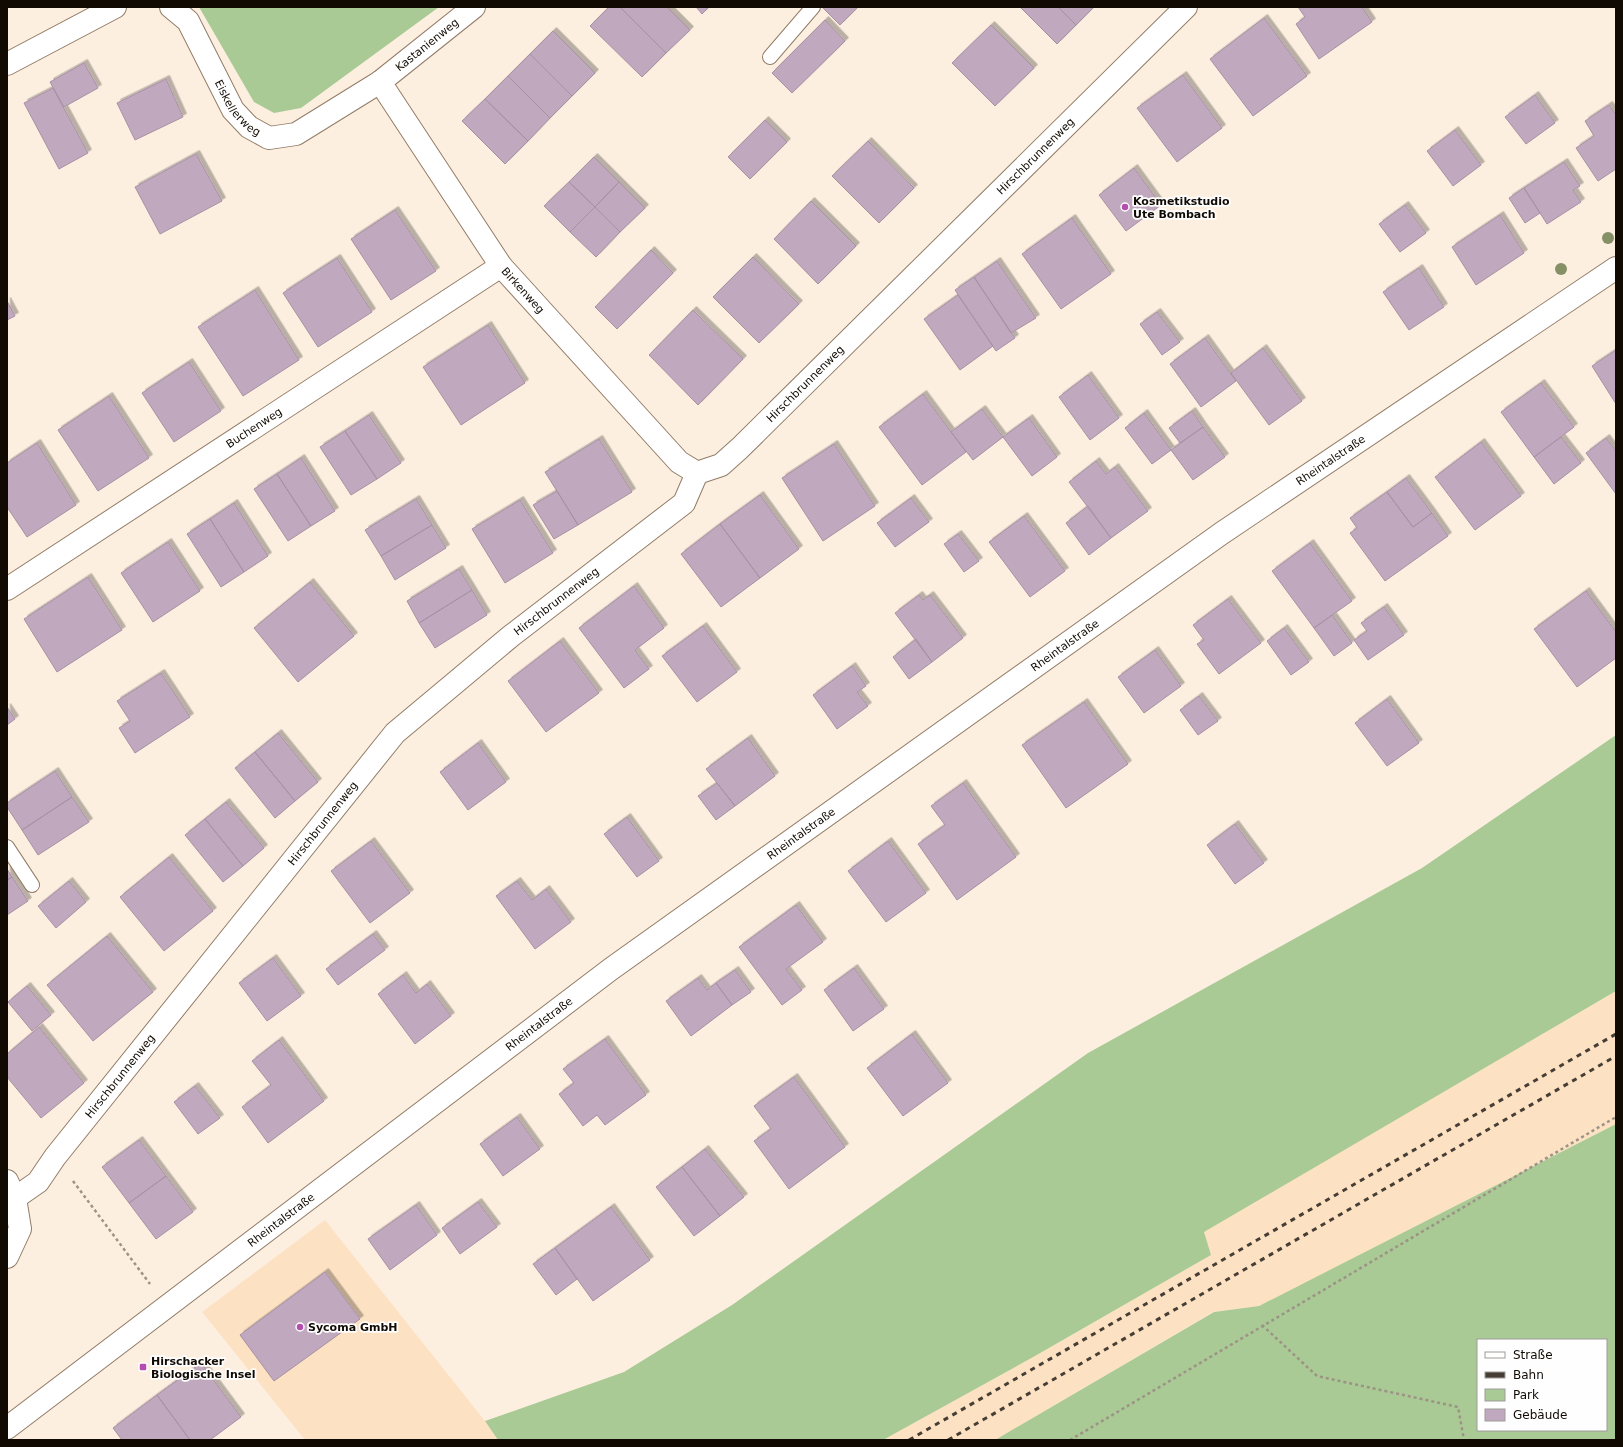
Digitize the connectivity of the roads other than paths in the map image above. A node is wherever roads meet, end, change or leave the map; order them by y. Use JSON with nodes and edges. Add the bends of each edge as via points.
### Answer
{"nodes":[{"id":1,"x":115,"y":7,"type":"edge"},
{"id":2,"x":172,"y":7,"type":"edge"},
{"id":3,"x":474,"y":7,"type":"edge"},
{"id":4,"x":813,"y":7,"type":"edge"},
{"id":5,"x":1186,"y":7,"type":"edge"},
{"id":6,"x":770,"y":57,"type":"dead end"},
{"id":7,"x":7,"y":64,"type":"edge"},
{"id":8,"x":380,"y":82,"type":"junction"},
{"id":9,"x":501,"y":266,"type":"junction"},
{"id":10,"x":1616,"y":268,"type":"edge"},
{"id":11,"x":697,"y":473,"type":"junction"},
{"id":12,"x":7,"y":589,"type":"edge"},
{"id":13,"x":7,"y":847,"type":"edge"},
{"id":14,"x":32,"y":885,"type":"dead end"},
{"id":15,"x":11,"y":1190,"type":"edge"},
{"id":16,"x":7,"y":1257,"type":"edge"},
{"id":17,"x":7,"y":1428,"type":"edge"}],
"edges":[{"from":1,"to":7,"type":"street"},
{"from":2,"to":8,"type":"street","name":"Eiskellerweg","via":[[188,21],[233,110],[249,126],[270,138],[296,134]]},
{"from":3,"to":8,"type":"street","name":"Kastanienweg"},
{"from":4,"to":6,"type":"lane"},
{"from":5,"to":11,"type":"street","name":"Hirschbrunnenweg","via":[[740,448],[721,465]]},
{"from":8,"to":9,"type":"street","name":"Birkenweg"},
{"from":9,"to":11,"type":"street","name":"Birkenweg","via":[[679,462]]},
{"from":9,"to":12,"type":"street","name":"Buchenweg"},
{"from":10,"to":17,"type":"street","name":"Rheintalstraße","via":[[1222,533],[636,951]]},
{"from":11,"to":15,"type":"street","name":"Hirschbrunnenweg","via":[[684,502],[511,636],[395,733],[38,1182]]},
{"from":13,"to":14,"type":"lane"},
{"from":15,"to":16,"type":"street","name":"Hirschbrunnenweg","via":[[20,1229]]}]}
